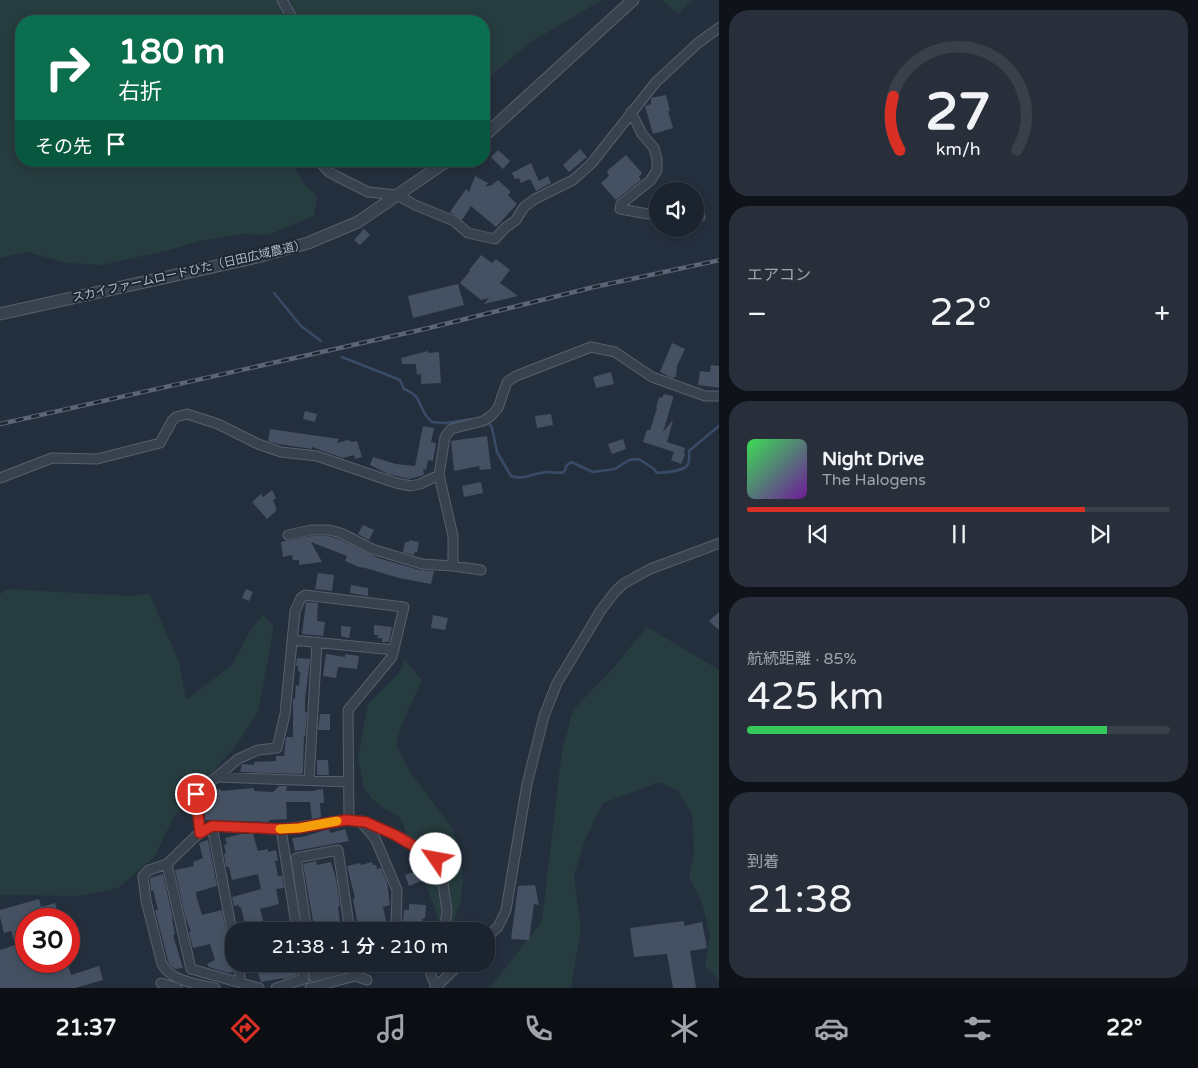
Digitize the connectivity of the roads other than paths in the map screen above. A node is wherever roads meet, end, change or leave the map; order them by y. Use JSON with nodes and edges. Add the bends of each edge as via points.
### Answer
{"nodes":[{"id":1,"x":282,"y":0,"type":"edge"},
{"id":2,"x":633,"y":0,"type":"edge"},
{"id":3,"x":291,"y":15,"type":"edge"},
{"id":4,"x":719,"y":26,"type":"edge"},
{"id":5,"x":631,"y":112,"type":"junction"},
{"id":6,"x":490,"y":131,"type":"edge"},
{"id":7,"x":324,"y":167,"type":"edge"},
{"id":8,"x":438,"y":167,"type":"edge"},
{"id":9,"x":397,"y":195,"type":"junction"},
{"id":10,"x":649,"y":214,"type":"edge"},
{"id":11,"x":0,"y":314,"type":"edge"},
{"id":12,"x":719,"y":396,"type":"edge"},
{"id":13,"x":439,"y":475,"type":"junction"},
{"id":14,"x":0,"y":478,"type":"edge"},
{"id":15,"x":288,"y":535,"type":"dead end"},
{"id":16,"x":719,"y":543,"type":"edge"},
{"id":17,"x":453,"y":566,"type":"junction"},
{"id":18,"x":481,"y":570,"type":"dead end"},
{"id":19,"x":292,"y":640,"type":"junction"},
{"id":20,"x":317,"y":642,"type":"junction"},
{"id":21,"x":394,"y":650,"type":"junction"},
{"id":22,"x":217,"y":777,"type":"junction"},
{"id":23,"x":309,"y":780,"type":"junction"},
{"id":24,"x":349,"y":782,"type":"junction"},
{"id":25,"x":349,"y":820,"type":"junction"},
{"id":26,"x":360,"y":821,"type":"junction"},
{"id":27,"x":212,"y":826,"type":"junction"},
{"id":28,"x":281,"y":829,"type":"junction"},
{"id":29,"x":200,"y":833,"type":"junction"},
{"id":30,"x":167,"y":864,"type":"junction"},
{"id":31,"x":230,"y":922,"type":"edge"},
{"id":32,"x":296,"y":922,"type":"edge"},
{"id":33,"x":306,"y":922,"type":"edge"},
{"id":34,"x":349,"y":922,"type":"edge"},
{"id":35,"x":396,"y":922,"type":"edge"},
{"id":36,"x":445,"y":922,"type":"edge"},
{"id":37,"x":495,"y":930,"type":"edge"},
{"id":38,"x":239,"y":972,"type":"edge"},
{"id":39,"x":303,"y":972,"type":"edge"},
{"id":40,"x":313,"y":972,"type":"edge"},
{"id":41,"x":332,"y":972,"type":"edge"},
{"id":42,"x":430,"y":972,"type":"edge"},
{"id":43,"x":452,"y":972,"type":"edge"},
{"id":44,"x":367,"y":980,"type":"dead end"},
{"id":45,"x":161,"y":983,"type":"dead end"},
{"id":46,"x":241,"y":983,"type":"junction"},
{"id":47,"x":177,"y":988,"type":"edge"},
{"id":48,"x":214,"y":988,"type":"edge"},
{"id":49,"x":259,"y":988,"type":"edge"},
{"id":50,"x":276,"y":988,"type":"edge"},
{"id":51,"x":310,"y":988,"type":"edge"},
{"id":52,"x":435,"y":988,"type":"edge"}],
"edges":[{"from":1,"to":3,"type":"street"},
{"from":2,"to":6,"type":"street"},
{"from":4,"to":5,"type":"street","via":[[663,75]]},
{"from":5,"to":9,"type":"street","via":[[591,164],[573,180],[524,207],[516,220],[495,240],[468,233],[454,221]]},
{"from":5,"to":10,"type":"street","via":[[642,134],[654,148],[657,170],[621,204],[620,209]]},
{"from":7,"to":9,"type":"street","via":[[368,192]]},
{"from":8,"to":9,"type":"street","name":"スカイファームロードひた（日田広域農道）"},
{"from":9,"to":11,"type":"street","name":"スカイファームロードひた（日田広域農道）","via":[[358,222],[308,243]]},
{"from":12,"to":13,"type":"street","via":[[705,396],[652,377],[615,352],[591,347],[531,369],[506,382],[498,408],[491,416],[448,431]]},
{"from":13,"to":14,"type":"street","via":[[411,486],[396,483],[317,456],[281,452],[187,414],[172,421],[160,443],[97,459],[52,458]]},
{"from":13,"to":17,"type":"street","via":[[453,536]]},
{"from":15,"to":17,"type":"street","via":[[329,530],[372,549],[422,564]]},
{"from":16,"to":37,"type":"street","via":[[650,569],[623,584],[602,610],[557,683],[544,716],[527,784],[506,910]]},
{"from":17,"to":18,"type":"street"},
{"from":19,"to":20,"type":"street"},
{"from":19,"to":21,"type":"street","via":[[295,611],[305,595],[404,607]]},
{"from":19,"to":22,"type":"street","via":[[285,714],[277,748],[258,750],[238,759]]},
{"from":20,"to":21,"type":"street"},
{"from":20,"to":23,"type":"street"},
{"from":21,"to":24,"type":"street","via":[[392,657],[348,710]]},
{"from":22,"to":23,"type":"street"},
{"from":22,"to":29,"type":"street","via":[[196,794]]},
{"from":23,"to":24,"type":"street"},
{"from":24,"to":25,"type":"street"},
{"from":25,"to":26,"type":"street"},
{"from":25,"to":28,"type":"street"},
{"from":26,"to":35,"type":"street","via":[[375,838],[397,890]]},
{"from":26,"to":36,"type":"street","via":[[395,835],[436,859],[441,870],[447,911]]},
{"from":27,"to":28,"type":"street"},
{"from":27,"to":29,"type":"street"},
{"from":27,"to":31,"type":"street"},
{"from":28,"to":32,"type":"street"},
{"from":29,"to":30,"type":"street"},
{"from":30,"to":46,"type":"street","via":[[191,970]]},
{"from":30,"to":48,"type":"street","via":[[149,870],[143,876],[162,964],[167,973]]},
{"from":33,"to":34,"type":"street","via":[[296,858],[338,850]]},
{"from":38,"to":46,"type":"street"},
{"from":39,"to":50,"type":"street","via":[[304,979]]},
{"from":40,"to":41,"type":"street","via":[[314,977]]},
{"from":42,"to":52,"type":"street"},
{"from":43,"to":52,"type":"street"},
{"from":44,"to":51,"type":"street","via":[[355,976]]},
{"from":45,"to":47,"type":"street"},
{"from":46,"to":49,"type":"street"}]}
